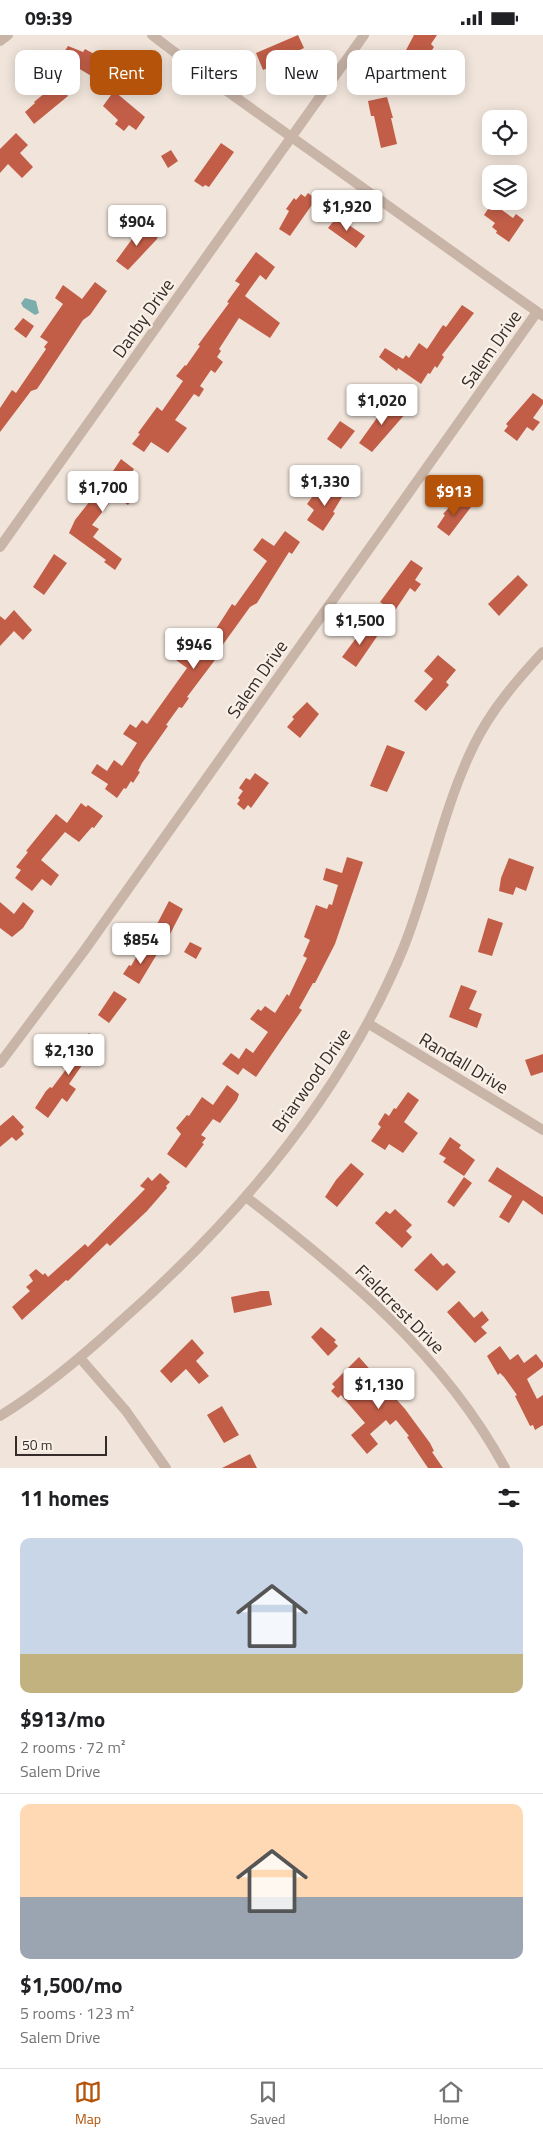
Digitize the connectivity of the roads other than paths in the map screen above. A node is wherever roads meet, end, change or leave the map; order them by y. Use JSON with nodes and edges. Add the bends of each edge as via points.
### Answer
{"nodes":[{"id":1,"x":8,"y":35,"type":"edge"},
{"id":2,"x":152,"y":35,"type":"edge"},
{"id":3,"x":364,"y":35,"type":"edge"},
{"id":4,"x":0,"y":41,"type":"edge"},
{"id":5,"x":292,"y":137,"type":"junction"},
{"id":6,"x":540,"y":314,"type":"edge"},
{"id":7,"x":0,"y":547,"type":"edge"},
{"id":8,"x":543,"y":652,"type":"edge"},
{"id":9,"x":369,"y":1024,"type":"junction"},
{"id":10,"x":0,"y":1063,"type":"edge"},
{"id":11,"x":543,"y":1130,"type":"edge"},
{"id":12,"x":246,"y":1197,"type":"junction"},
{"id":13,"x":80,"y":1358,"type":"junction"},
{"id":14,"x":0,"y":1416,"type":"edge"},
{"id":15,"x":166,"y":1468,"type":"edge"},
{"id":16,"x":505,"y":1468,"type":"edge"}],
"edges":[{"from":1,"to":4,"type":"street"},
{"from":2,"to":5,"type":"street"},
{"from":3,"to":5,"type":"street","name":"Danby Drive"},
{"from":5,"to":6,"type":"street"},
{"from":5,"to":7,"type":"street","name":"Danby Drive"},
{"from":6,"to":10,"type":"street","name":"Salem Drive","via":[[84,951]]},
{"from":8,"to":9,"type":"street","name":"Briarwood Drive","via":[[506,695],[474,746],[454,792],[404,946]]},
{"from":9,"to":11,"type":"street","name":"Randall Drive"},
{"from":9,"to":12,"type":"street","name":"Briarwood Drive","via":[[337,1078]]},
{"from":12,"to":13,"type":"street","name":"Briarwood Drive","via":[[166,1283]]},
{"from":12,"to":16,"type":"street","name":"Fieldcrest Drive","via":[[357,1287],[404,1332],[464,1402]]},
{"from":13,"to":14,"type":"street","name":"Briarwood Drive"},
{"from":13,"to":15,"type":"street","via":[[126,1411]]}]}
